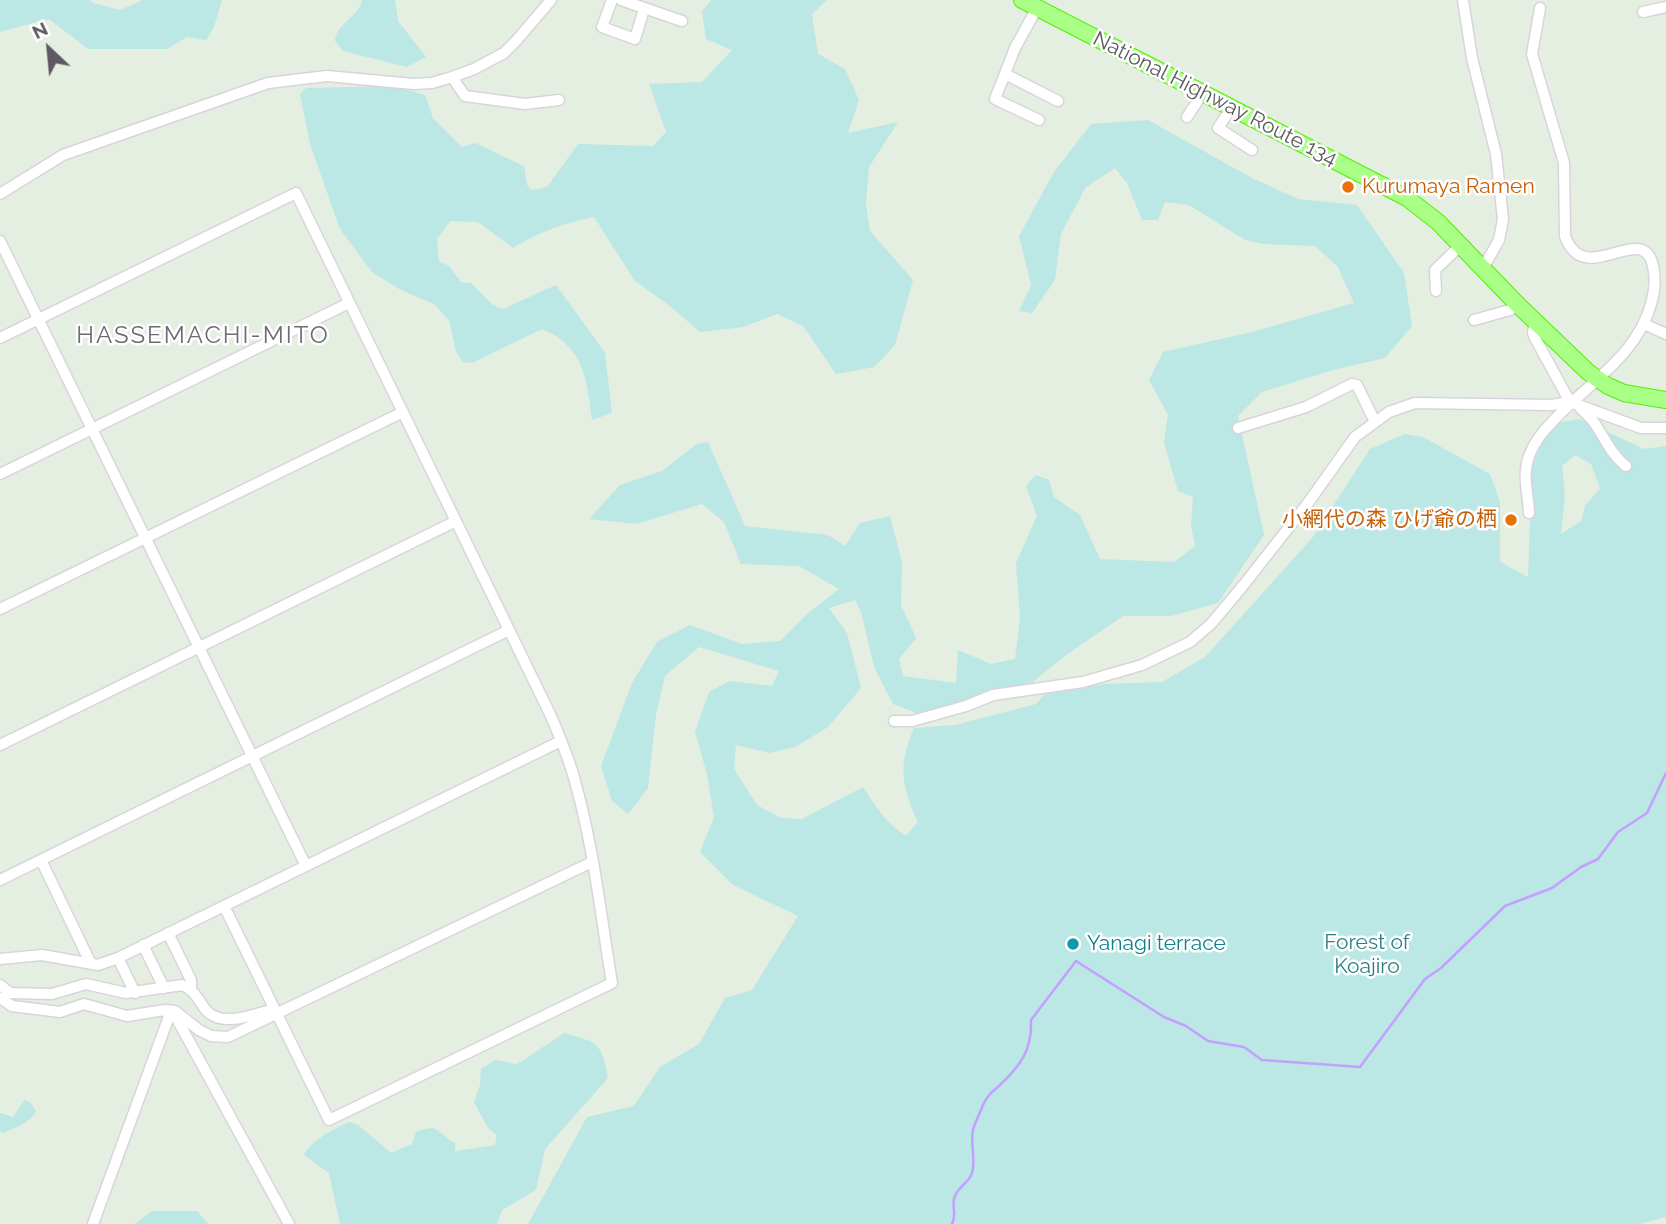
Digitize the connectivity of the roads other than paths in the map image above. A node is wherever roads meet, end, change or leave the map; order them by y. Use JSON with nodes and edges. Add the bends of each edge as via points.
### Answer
{"nodes":[{"id":1,"x":551,"y":0,"type":"edge"},
{"id":2,"x":612,"y":0,"type":"edge"},
{"id":3,"x":621,"y":0,"type":"edge"},
{"id":4,"x":1464,"y":0,"type":"edge"},
{"id":5,"x":1030,"y":4,"type":"edge"},
{"id":6,"x":1666,"y":7,"type":"edge"},
{"id":7,"x":1540,"y":8,"type":"dead end"},
{"id":8,"x":644,"y":9,"type":"junction"},
{"id":9,"x":1643,"y":12,"type":"dead end"},
{"id":10,"x":681,"y":21,"type":"dead end"},
{"id":11,"x":1005,"y":74,"type":"junction"},
{"id":12,"x":452,"y":78,"type":"junction"},
{"id":13,"x":1203,"y":93,"type":"junction"},
{"id":14,"x":559,"y":100,"type":"dead end"},
{"id":15,"x":1058,"y":101,"type":"dead end"},
{"id":16,"x":1232,"y":107,"type":"junction"},
{"id":17,"x":1187,"y":117,"type":"dead end"},
{"id":18,"x":1039,"y":120,"type":"dead end"},
{"id":19,"x":1252,"y":150,"type":"dead end"},
{"id":20,"x":0,"y":194,"type":"edge"},
{"id":21,"x":0,"y":241,"type":"edge"},
{"id":22,"x":1461,"y":245,"type":"junction"},
{"id":23,"x":1483,"y":268,"type":"junction"},
{"id":24,"x":1436,"y":291,"type":"dead end"},
{"id":25,"x":349,"y":303,"type":"junction"},
{"id":26,"x":1518,"y":305,"type":"junction"},
{"id":27,"x":38,"y":319,"type":"junction"},
{"id":28,"x":1474,"y":320,"type":"dead end"},
{"id":29,"x":1535,"y":321,"type":"junction"},
{"id":30,"x":1644,"y":324,"type":"junction"},
{"id":31,"x":1666,"y":334,"type":"edge"},
{"id":32,"x":0,"y":338,"type":"edge"},
{"id":33,"x":1597,"y":379,"type":"junction"},
{"id":34,"x":1666,"y":400,"type":"edge"},
{"id":35,"x":1572,"y":403,"type":"junction"},
{"id":36,"x":402,"y":412,"type":"junction"},
{"id":37,"x":1375,"y":422,"type":"junction"},
{"id":38,"x":1238,"y":428,"type":"dead end"},
{"id":39,"x":1666,"y":428,"type":"edge"},
{"id":40,"x":92,"y":429,"type":"junction"},
{"id":41,"x":1626,"y":466,"type":"dead end"},
{"id":42,"x":0,"y":474,"type":"edge"},
{"id":43,"x":1529,"y":513,"type":"dead end"},
{"id":44,"x":456,"y":522,"type":"junction"},
{"id":45,"x":146,"y":538,"type":"junction"},
{"id":46,"x":0,"y":609,"type":"edge"},
{"id":47,"x":509,"y":630,"type":"junction"},
{"id":48,"x":199,"y":647,"type":"junction"},
{"id":49,"x":894,"y":721,"type":"dead end"},
{"id":50,"x":561,"y":741,"type":"junction"},
{"id":51,"x":0,"y":745,"type":"edge"},
{"id":52,"x":253,"y":756,"type":"junction"},
{"id":53,"x":41,"y":860,"type":"junction"},
{"id":54,"x":592,"y":862,"type":"junction"},
{"id":55,"x":306,"y":866,"type":"junction"},
{"id":56,"x":0,"y":880,"type":"edge"},
{"id":57,"x":224,"y":906,"type":"junction"},
{"id":58,"x":168,"y":933,"type":"junction"},
{"id":59,"x":143,"y":945,"type":"junction"},
{"id":60,"x":118,"y":958,"type":"junction"},
{"id":61,"x":0,"y":959,"type":"edge"},
{"id":62,"x":92,"y":964,"type":"junction"},
{"id":63,"x":0,"y":985,"type":"edge"},
{"id":64,"x":164,"y":988,"type":"junction"},
{"id":65,"x":191,"y":989,"type":"junction"},
{"id":66,"x":135,"y":993,"type":"junction"},
{"id":67,"x":0,"y":998,"type":"edge"},
{"id":68,"x":173,"y":1011,"type":"junction"},
{"id":69,"x":276,"y":1012,"type":"junction"},
{"id":70,"x":93,"y":1224,"type":"edge"},
{"id":71,"x":289,"y":1224,"type":"edge"}],
"edges":[{"from":1,"to":12,"type":"street","via":[[503,53]]},
{"from":2,"to":8,"type":"street","via":[[602,27],[635,39]]},
{"from":3,"to":8,"type":"street"},
{"from":4,"to":23,"type":"street","via":[[1472,58],[1496,154],[1503,219],[1499,240]]},
{"from":5,"to":11,"type":"street"},
{"from":5,"to":13,"type":"highway","name":"National Highway Route 134"},
{"from":6,"to":9,"type":"street"},
{"from":7,"to":30,"type":"street","via":[[1532,54],[1564,163],[1565,236],[1578,256],[1586,259],[1636,248],[1646,252],[1655,285]]},
{"from":8,"to":10,"type":"street"},
{"from":11,"to":15,"type":"street"},
{"from":11,"to":18,"type":"street","via":[[995,99]]},
{"from":12,"to":14,"type":"street","via":[[465,96],[525,104]]},
{"from":12,"to":20,"type":"street","via":[[413,84],[327,76],[268,83],[63,155]]},
{"from":13,"to":16,"type":"highway","name":"National Highway Route 134"},
{"from":13,"to":17,"type":"street"},
{"from":16,"to":19,"type":"street","via":[[1218,128]]},
{"from":16,"to":22,"type":"highway","name":"National Highway Route 134","via":[[1407,198]]},
{"from":21,"to":27,"type":"street"},
{"from":22,"to":23,"type":"highway","name":"National Highway Route 134"},
{"from":22,"to":24,"type":"street","via":[[1436,270]]},
{"from":23,"to":26,"type":"highway","name":"National Highway Route 134"},
{"from":25,"to":27,"type":"street","via":[[296,193]]},
{"from":25,"to":36,"type":"street"},
{"from":25,"to":40,"type":"street"},
{"from":26,"to":28,"type":"street"},
{"from":26,"to":29,"type":"highway","name":"National Highway Route 134"},
{"from":27,"to":32,"type":"street"},
{"from":27,"to":40,"type":"street"},
{"from":29,"to":33,"type":"highway","name":"National Highway Route 134"},
{"from":29,"to":35,"type":"street","via":[[1535,338]]},
{"from":30,"to":31,"type":"street"},
{"from":30,"to":33,"type":"street","via":[[1631,345]]},
{"from":33,"to":34,"type":"highway","name":"National Highway Route 134","via":[[1624,393]]},
{"from":33,"to":35,"type":"street"},
{"from":35,"to":37,"type":"street","via":[[1415,403]]},
{"from":35,"to":39,"type":"street","via":[[1641,428]]},
{"from":35,"to":41,"type":"street","via":[[1597,425],[1615,457]]},
{"from":35,"to":43,"type":"street","via":[[1541,433],[1528,458],[1525,493]]},
{"from":36,"to":44,"type":"street"},
{"from":36,"to":45,"type":"street"},
{"from":37,"to":38,"type":"street","via":[[1357,385],[1352,384],[1306,407]]},
{"from":37,"to":49,"type":"street","via":[[1348,444],[1242,587],[1191,642],[1142,665],[1083,682],[993,695],[912,721]]},
{"from":40,"to":42,"type":"street"},
{"from":40,"to":45,"type":"street"},
{"from":44,"to":47,"type":"street"},
{"from":44,"to":48,"type":"street"},
{"from":45,"to":46,"type":"street"},
{"from":45,"to":48,"type":"street"},
{"from":47,"to":50,"type":"street"},
{"from":47,"to":52,"type":"street"},
{"from":48,"to":51,"type":"street"},
{"from":48,"to":52,"type":"street"},
{"from":50,"to":54,"type":"street","via":[[577,786]]},
{"from":50,"to":55,"type":"street"},
{"from":52,"to":53,"type":"street"},
{"from":52,"to":55,"type":"street"},
{"from":53,"to":56,"type":"street"},
{"from":53,"to":62,"type":"street"},
{"from":54,"to":69,"type":"street"},
{"from":54,"to":69,"type":"street","via":[[612,983],[329,1120]]},
{"from":55,"to":57,"type":"street"},
{"from":57,"to":58,"type":"street"},
{"from":57,"to":69,"type":"street"},
{"from":58,"to":59,"type":"street"},
{"from":58,"to":65,"type":"street"},
{"from":59,"to":60,"type":"street"},
{"from":59,"to":64,"type":"street"},
{"from":60,"to":62,"type":"street"},
{"from":60,"to":66,"type":"street"},
{"from":61,"to":62,"type":"street","via":[[42,955]]},
{"from":63,"to":66,"type":"street","via":[[10,993],[52,993],[86,984]]},
{"from":64,"to":65,"type":"street","via":[[183,985]]},
{"from":64,"to":66,"type":"street"},
{"from":65,"to":69,"type":"street","via":[[216,1018]]},
{"from":67,"to":68,"type":"street","via":[[12,1006],[60,1012],[84,1004],[127,1016]]},
{"from":68,"to":69,"type":"street","via":[[218,1038],[236,1035]]},
{"from":68,"to":70,"type":"street"},
{"from":68,"to":71,"type":"street"}]}
